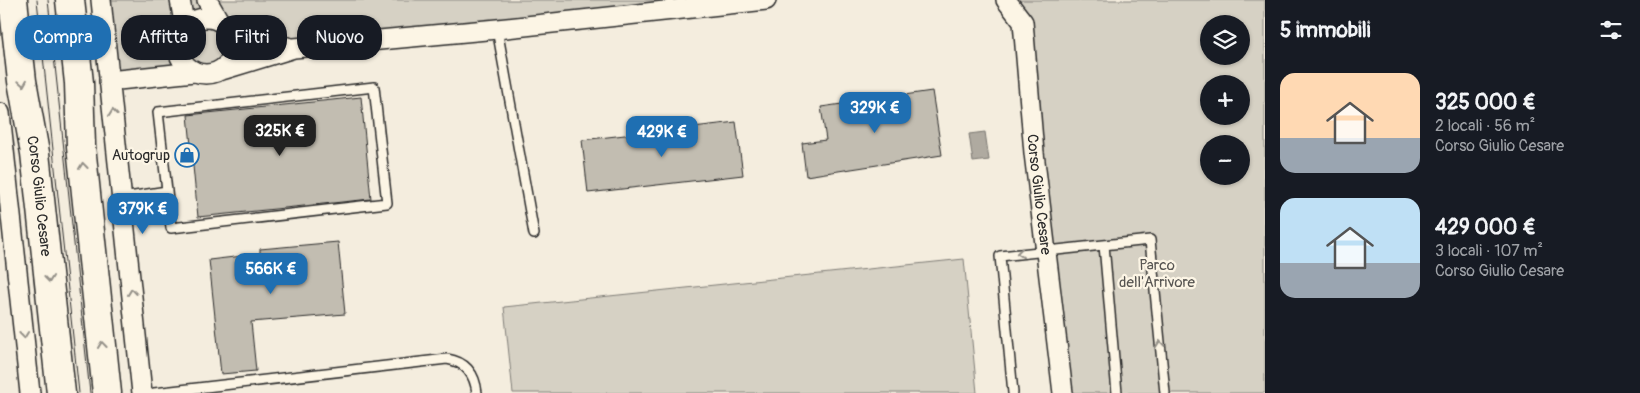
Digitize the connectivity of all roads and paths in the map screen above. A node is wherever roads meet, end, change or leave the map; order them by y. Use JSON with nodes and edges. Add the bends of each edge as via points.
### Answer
{"nodes":[{"id":1,"x":13,"y":0,"type":"edge"},
{"id":2,"x":70,"y":0,"type":"edge"},
{"id":3,"x":101,"y":0,"type":"edge"},
{"id":4,"x":180,"y":0,"type":"edge"},
{"id":5,"x":207,"y":0,"type":"edge"},
{"id":6,"x":766,"y":0,"type":"edge"},
{"id":7,"x":1006,"y":0,"type":"edge"},
{"id":8,"x":183,"y":15,"type":"edge"},
{"id":9,"x":216,"y":16,"type":"edge"},
{"id":10,"x":497,"y":30,"type":"junction"},
{"id":11,"x":287,"y":47,"type":"edge"},
{"id":12,"x":294,"y":48,"type":"junction"},
{"id":13,"x":182,"y":60,"type":"edge"},
{"id":14,"x":230,"y":60,"type":"edge"},
{"id":15,"x":222,"y":70,"type":"junction"},
{"id":16,"x":194,"y":72,"type":"junction"},
{"id":17,"x":109,"y":81,"type":"junction"},
{"id":18,"x":0,"y":113,"type":"edge"},
{"id":19,"x":167,"y":191,"type":"junction"},
{"id":20,"x":122,"y":198,"type":"junction"},
{"id":21,"x":534,"y":234,"type":"dead end"},
{"id":22,"x":1104,"y":245,"type":"junction"},
{"id":23,"x":1046,"y":251,"type":"junction"},
{"id":24,"x":30,"y":393,"type":"edge"},
{"id":25,"x":61,"y":393,"type":"edge"},
{"id":26,"x":107,"y":393,"type":"edge"},
{"id":27,"x":142,"y":393,"type":"edge"},
{"id":28,"x":154,"y":393,"type":"edge"},
{"id":29,"x":477,"y":393,"type":"edge"},
{"id":30,"x":1013,"y":393,"type":"edge"},
{"id":31,"x":1063,"y":393,"type":"edge"},
{"id":32,"x":1117,"y":393,"type":"edge"},
{"id":33,"x":1165,"y":393,"type":"edge"}],
"edges":[{"from":1,"to":25,"type":"main road","name":"Corso Giulio Cesare","one_way":true,"via":[[22,81],[35,152]]},
{"from":26,"to":2,"type":"main road","one_way":true,"via":[[80,146],[79,83]]},
{"from":3,"to":17,"type":"street"},
{"from":4,"to":8,"type":"street"},
{"from":5,"to":9,"type":"street"},
{"from":6,"to":10,"type":"street"},
{"from":7,"to":23,"type":"street","name":"Corso Giulio Cesare","via":[[1022,22]]},
{"from":10,"to":12,"type":"street"},
{"from":10,"to":21,"type":"lane"},
{"from":11,"to":12,"type":"street"},
{"from":12,"to":15,"type":"street"},
{"from":13,"to":16,"type":"street"},
{"from":14,"to":15,"type":"street"},
{"from":15,"to":16,"type":"street","via":[[208,74]]},
{"from":16,"to":17,"type":"street"},
{"from":20,"to":17,"type":"street","one_way":true},
{"from":18,"to":24,"type":"street","name":"Corso Giulio Cesare","one_way":true},
{"from":19,"to":19,"type":"lane","via":[[158,112],[374,87],[387,203],[171,228]]},
{"from":19,"to":20,"type":"lane"},
{"from":27,"to":20,"type":"street","one_way":true},
{"from":22,"to":23,"type":"lane"},
{"from":22,"to":32,"type":"lane"},
{"from":33,"to":22,"type":"lane","one_way":true,"via":[[1150,240]]},
{"from":23,"to":30,"type":"lane","one_way":true,"via":[[1000,256]]},
{"from":23,"to":31,"type":"street","name":"Corso Giulio Cesare"},
{"from":28,"to":29,"type":"lane","via":[[447,359],[459,362],[469,370]]}]}
